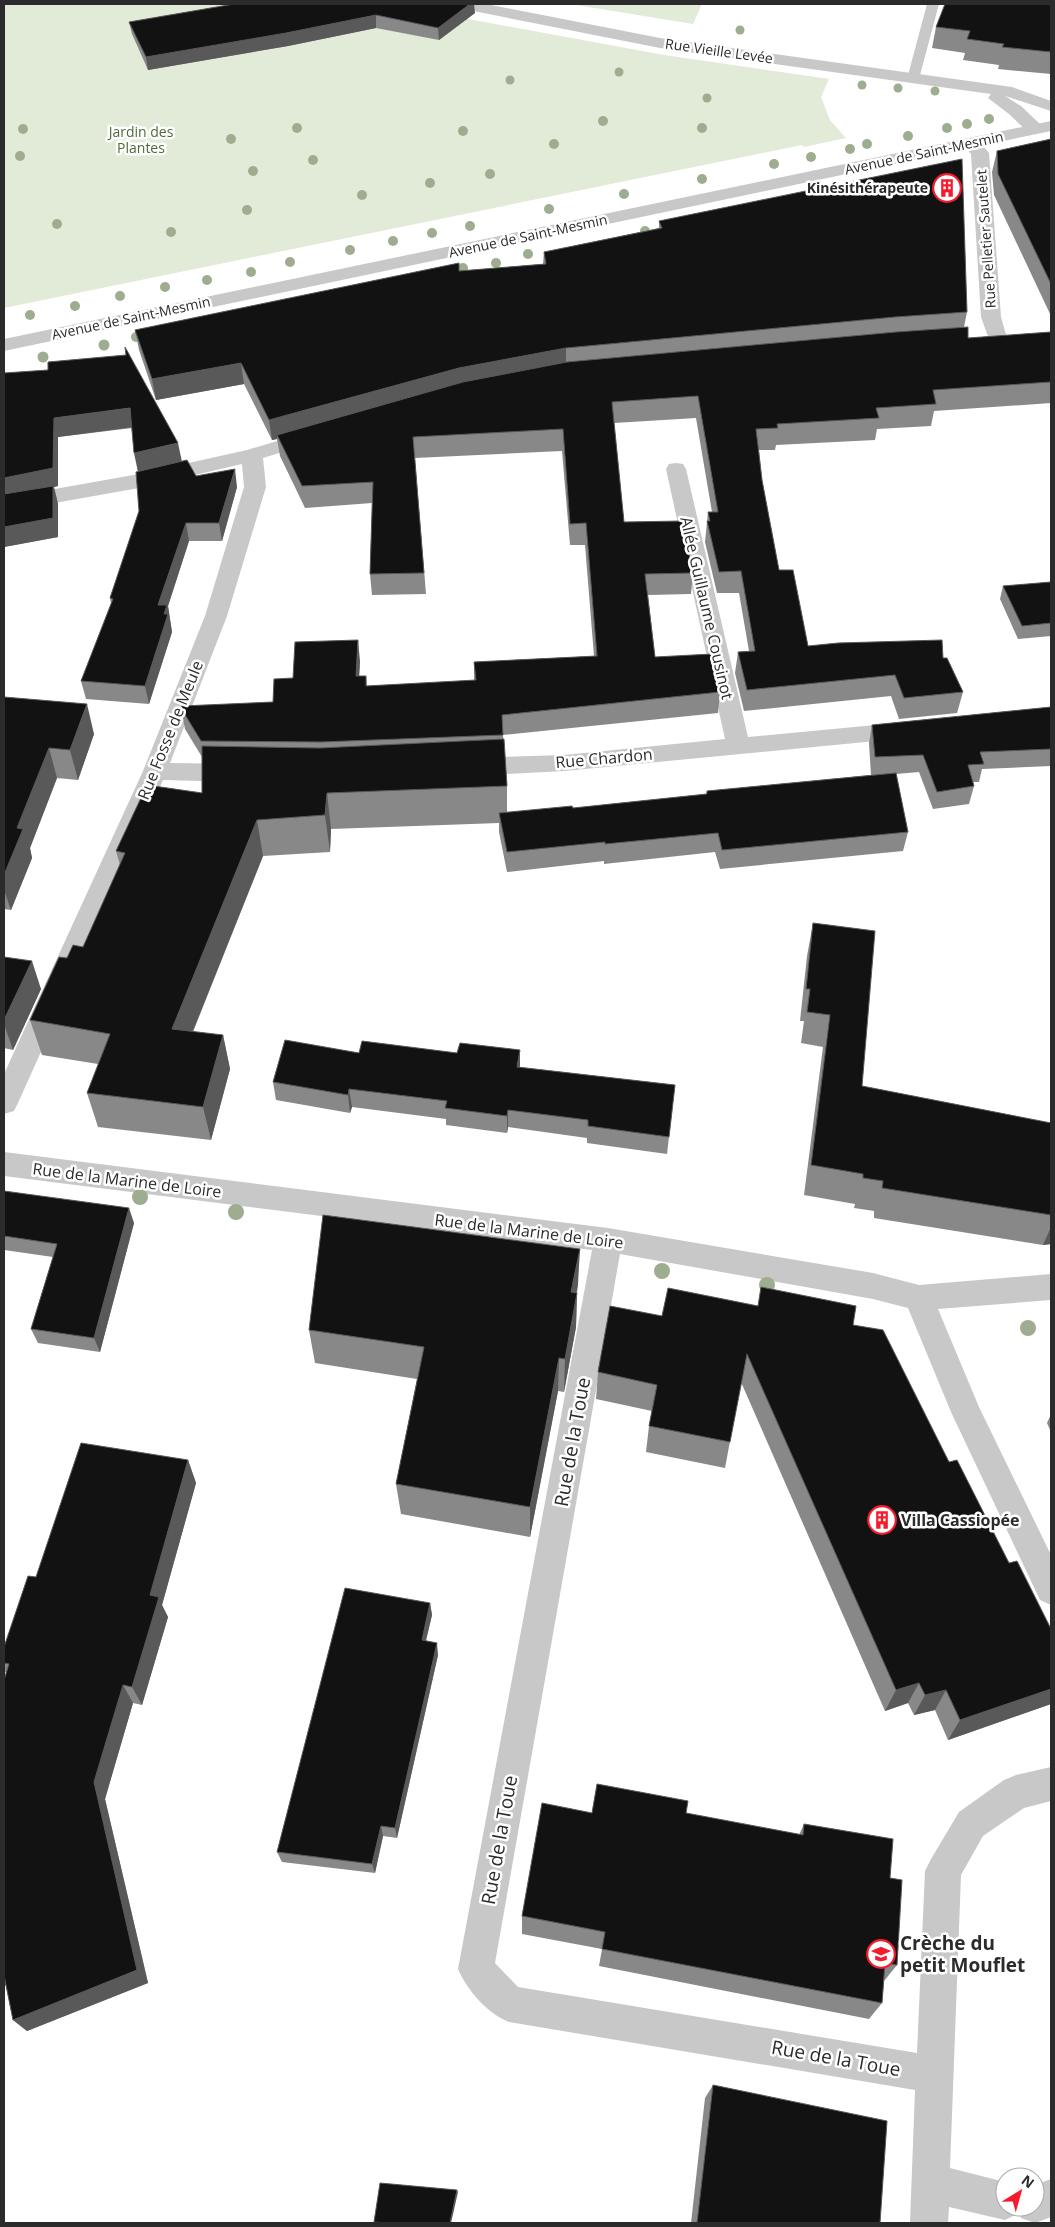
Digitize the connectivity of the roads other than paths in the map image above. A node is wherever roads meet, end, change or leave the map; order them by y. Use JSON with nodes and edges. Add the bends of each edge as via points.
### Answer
{"nodes":[{"id":1,"x":463,"y":4,"type":"edge"},
{"id":2,"x":933,"y":4,"type":"edge"},
{"id":3,"x":913,"y":79,"type":"junction"},
{"id":4,"x":977,"y":87,"type":"junction"},
{"id":5,"x":1051,"y":106,"type":"edge"},
{"id":6,"x":1043,"y":128,"type":"edge"},
{"id":7,"x":971,"y":143,"type":"junction"},
{"id":8,"x":997,"y":338,"type":"edge"},
{"id":9,"x":4,"y":345,"type":"edge"},
{"id":10,"x":330,"y":432,"type":"edge"},
{"id":11,"x":252,"y":455,"type":"junction"},
{"id":12,"x":676,"y":469,"type":"dead end"},
{"id":13,"x":4,"y":505,"type":"edge"},
{"id":14,"x":930,"y":728,"type":"edge"},
{"id":15,"x":738,"y":746,"type":"junction"},
{"id":16,"x":444,"y":768,"type":"edge"},
{"id":17,"x":155,"y":771,"type":"junction"},
{"id":18,"x":265,"y":773,"type":"edge"},
{"id":19,"x":4,"y":1103,"type":"edge"},
{"id":20,"x":4,"y":1164,"type":"edge"},
{"id":21,"x":608,"y":1240,"type":"junction"},
{"id":22,"x":1051,"y":1287,"type":"edge"},
{"id":23,"x":919,"y":1298,"type":"junction"},
{"id":24,"x":1051,"y":1590,"type":"edge"},
{"id":25,"x":1051,"y":1784,"type":"edge"},
{"id":26,"x":934,"y":2075,"type":"junction"},
{"id":27,"x":930,"y":2182,"type":"junction"},
{"id":28,"x":995,"y":2198,"type":"edge"},
{"id":29,"x":929,"y":2223,"type":"edge"}],
"edges":[{"from":1,"to":3,"type":"street","name":"Rue Vieille Levée","via":[[660,43]]},
{"from":2,"to":3,"type":"lane"},
{"from":3,"to":4,"type":"street","name":"Rue Vieille Levée"},
{"from":4,"to":5,"type":"street","name":"Rue Vieille Levée","via":[[1012,92]]},
{"from":4,"to":6,"type":"street"},
{"from":6,"to":7,"type":"street","name":"Avenue de Saint-Mesmin"},
{"from":7,"to":8,"type":"street","name":"Rue Pelletier Sautelet","via":[[980,153],[991,318]]},
{"from":7,"to":9,"type":"street","name":"Avenue de Saint-Mesmin"},
{"from":10,"to":11,"type":"street"},
{"from":11,"to":13,"type":"street","via":[[139,481]]},
{"from":11,"to":17,"type":"street","name":"Rue Fosse de Meule","via":[[255,487],[216,616]]},
{"from":12,"to":15,"type":"street","name":"Allée Guillaume Cousinot"},
{"from":14,"to":15,"type":"street","name":"Rue Chardon"},
{"from":15,"to":16,"type":"street","name":"Rue Chardon","via":[[564,763]]},
{"from":17,"to":18,"type":"street"},
{"from":17,"to":19,"type":"street","name":"Rue Fosse de Meule"},
{"from":20,"to":21,"type":"street","name":"Rue de la Marine de Loire"},
{"from":21,"to":23,"type":"street","name":"Rue de la Marine de Loire","via":[[874,1286]]},
{"from":21,"to":26,"type":"street","name":"Rue de la Toue","via":[[476,1969],[510,2004]]},
{"from":22,"to":23,"type":"street","name":"Rue de la Marine de Loire"},
{"from":23,"to":24,"type":"street","via":[[966,1412]]},
{"from":25,"to":26,"type":"street","via":[[1016,1792],[971,1824],[943,1871]]},
{"from":26,"to":27,"type":"street"},
{"from":27,"to":28,"type":"street"},
{"from":27,"to":29,"type":"street"}]}
